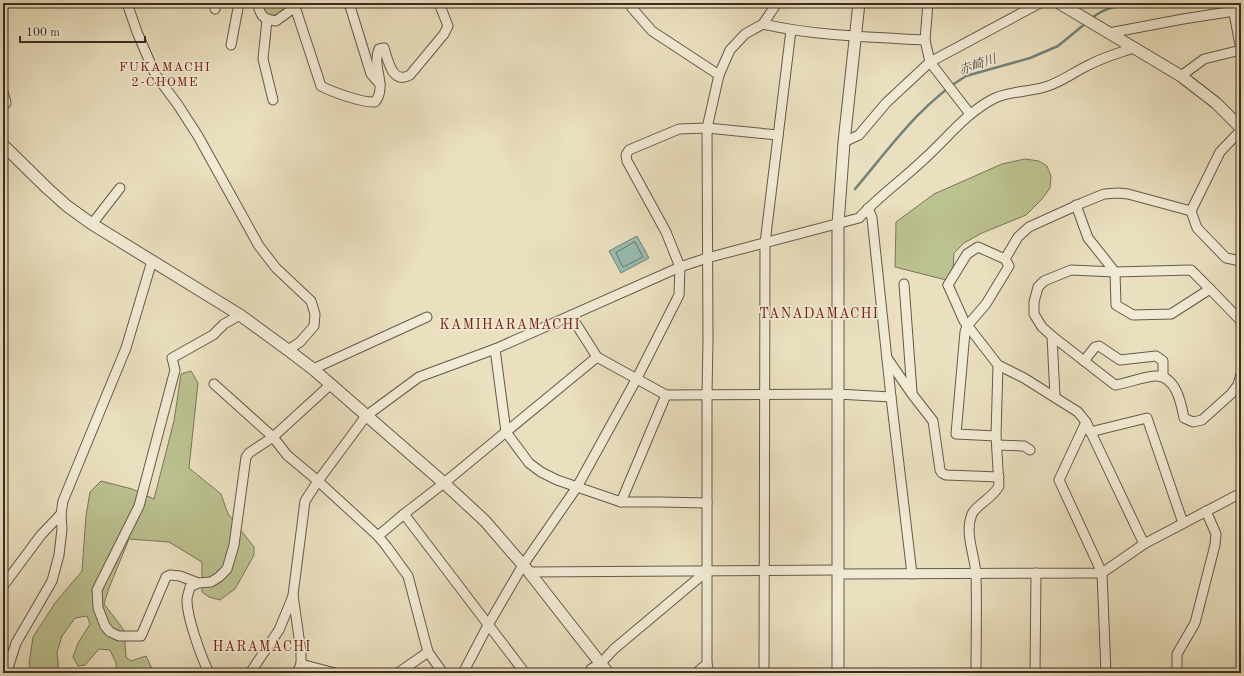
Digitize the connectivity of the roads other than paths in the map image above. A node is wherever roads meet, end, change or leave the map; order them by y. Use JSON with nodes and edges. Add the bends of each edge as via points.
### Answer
{"nodes":[{"id":1,"x":127,"y":3,"type":"edge"},
{"id":2,"x":239,"y":3,"type":"edge"},
{"id":3,"x":257,"y":3,"type":"edge"},
{"id":4,"x":348,"y":3,"type":"edge"},
{"id":5,"x":439,"y":3,"type":"edge"},
{"id":6,"x":630,"y":3,"type":"edge"},
{"id":7,"x":777,"y":3,"type":"edge"},
{"id":8,"x":859,"y":3,"type":"edge"},
{"id":9,"x":928,"y":3,"type":"edge"},
{"id":10,"x":1040,"y":3,"type":"edge"},
{"id":11,"x":1059,"y":3,"type":"edge"},
{"id":12,"x":295,"y":5,"type":"edge"},
{"id":13,"x":1235,"y":8,"type":"edge"},
{"id":14,"x":267,"y":20,"type":"junction"},
{"id":15,"x":763,"y":24,"type":"junction"},
{"id":16,"x":791,"y":30,"type":"junction"},
{"id":17,"x":1109,"y":33,"type":"junction"},
{"id":18,"x":856,"y":37,"type":"junction"},
{"id":19,"x":925,"y":40,"type":"junction"},
{"id":20,"x":231,"y":45,"type":"dead end"},
{"id":21,"x":1133,"y":48,"type":"junction"},
{"id":22,"x":1241,"y":50,"type":"edge"},
{"id":23,"x":930,"y":62,"type":"junction"},
{"id":24,"x":719,"y":75,"type":"junction"},
{"id":25,"x":1181,"y":76,"type":"junction"},
{"id":26,"x":380,"y":84,"type":"junction"},
{"id":27,"x":3,"y":92,"type":"edge"},
{"id":28,"x":273,"y":100,"type":"dead end"},
{"id":29,"x":3,"y":106,"type":"edge"},
{"id":30,"x":970,"y":114,"type":"junction"},
{"id":31,"x":707,"y":128,"type":"junction"},
{"id":32,"x":1241,"y":129,"type":"edge"},
{"id":33,"x":778,"y":135,"type":"junction"},
{"id":34,"x":844,"y":142,"type":"junction"},
{"id":35,"x":3,"y":145,"type":"edge"},
{"id":36,"x":120,"y":188,"type":"dead end"},
{"id":37,"x":1076,"y":205,"type":"junction"},
{"id":38,"x":868,"y":208,"type":"junction"},
{"id":39,"x":1192,"y":211,"type":"junction"},
{"id":40,"x":92,"y":224,"type":"junction"},
{"id":41,"x":838,"y":224,"type":"junction"},
{"id":42,"x":765,"y":243,"type":"junction"},
{"id":43,"x":707,"y":258,"type":"junction"},
{"id":44,"x":1005,"y":259,"type":"junction"},
{"id":45,"x":152,"y":261,"type":"junction"},
{"id":46,"x":1241,"y":261,"type":"edge"},
{"id":47,"x":680,"y":267,"type":"junction"},
{"id":48,"x":1115,"y":272,"type":"junction"},
{"id":49,"x":904,"y":284,"type":"dead end"},
{"id":50,"x":1210,"y":289,"type":"junction"},
{"id":51,"x":240,"y":315,"type":"junction"},
{"id":52,"x":571,"y":316,"type":"junction"},
{"id":53,"x":427,"y":317,"type":"dead end"},
{"id":54,"x":1241,"y":321,"type":"edge"},
{"id":55,"x":967,"y":326,"type":"junction"},
{"id":56,"x":1052,"y":336,"type":"junction"},
{"id":57,"x":495,"y":349,"type":"junction"},
{"id":58,"x":288,"y":350,"type":"junction"},
{"id":59,"x":887,"y":357,"type":"junction"},
{"id":60,"x":597,"y":358,"type":"junction"},
{"id":61,"x":1084,"y":361,"type":"junction"},
{"id":62,"x":998,"y":365,"type":"junction"},
{"id":63,"x":313,"y":369,"type":"junction"},
{"id":64,"x":1241,"y":374,"type":"edge"},
{"id":65,"x":1163,"y":377,"type":"junction"},
{"id":66,"x":637,"y":378,"type":"junction"},
{"id":67,"x":214,"y":384,"type":"dead end"},
{"id":68,"x":330,"y":385,"type":"junction"},
{"id":69,"x":707,"y":394,"type":"junction"},
{"id":70,"x":765,"y":394,"type":"junction"},
{"id":71,"x":837,"y":394,"type":"junction"},
{"id":72,"x":912,"y":394,"type":"junction"},
{"id":73,"x":666,"y":395,"type":"junction"},
{"id":74,"x":891,"y":397,"type":"junction"},
{"id":75,"x":1055,"y":397,"type":"junction"},
{"id":76,"x":366,"y":416,"type":"junction"},
{"id":77,"x":1086,"y":422,"type":"junction"},
{"id":78,"x":506,"y":432,"type":"junction"},
{"id":79,"x":1090,"y":432,"type":"junction"},
{"id":80,"x":273,"y":437,"type":"junction"},
{"id":81,"x":996,"y":440,"type":"junction"},
{"id":82,"x":1030,"y":450,"type":"dead end"},
{"id":83,"x":999,"y":477,"type":"junction"},
{"id":84,"x":318,"y":481,"type":"junction"},
{"id":85,"x":444,"y":483,"type":"junction"},
{"id":86,"x":577,"y":487,"type":"junction"},
{"id":87,"x":1241,"y":493,"type":"edge"},
{"id":88,"x":621,"y":502,"type":"junction"},
{"id":89,"x":707,"y":503,"type":"junction"},
{"id":90,"x":1206,"y":511,"type":"junction"},
{"id":91,"x":60,"y":514,"type":"junction"},
{"id":92,"x":404,"y":514,"type":"junction"},
{"id":93,"x":1184,"y":523,"type":"junction"},
{"id":94,"x":378,"y":536,"type":"junction"},
{"id":95,"x":1144,"y":544,"type":"junction"},
{"id":96,"x":526,"y":568,"type":"junction"},
{"id":97,"x":707,"y":571,"type":"junction"},
{"id":98,"x":765,"y":571,"type":"junction"},
{"id":99,"x":838,"y":572,"type":"junction"},
{"id":100,"x":976,"y":573,"type":"junction"},
{"id":101,"x":1036,"y":573,"type":"junction"},
{"id":102,"x":1102,"y":573,"type":"junction"},
{"id":103,"x":912,"y":574,"type":"junction"},
{"id":104,"x":198,"y":583,"type":"junction"},
{"id":105,"x":3,"y":586,"type":"edge"},
{"id":106,"x":294,"y":595,"type":"junction"},
{"id":107,"x":488,"y":625,"type":"junction"},
{"id":108,"x":428,"y":652,"type":"junction"},
{"id":109,"x":601,"y":663,"type":"junction"},
{"id":110,"x":708,"y":668,"type":"edge"},
{"id":111,"x":299,"y":669,"type":"edge"},
{"id":112,"x":1109,"y":672,"type":"edge"},
{"id":113,"x":8,"y":673,"type":"edge"},
{"id":114,"x":210,"y":673,"type":"edge"},
{"id":115,"x":250,"y":673,"type":"edge"},
{"id":116,"x":336,"y":673,"type":"edge"},
{"id":117,"x":398,"y":673,"type":"edge"},
{"id":118,"x":443,"y":673,"type":"edge"},
{"id":119,"x":463,"y":673,"type":"edge"},
{"id":120,"x":525,"y":673,"type":"edge"},
{"id":121,"x":589,"y":673,"type":"edge"},
{"id":122,"x":608,"y":673,"type":"edge"},
{"id":123,"x":696,"y":673,"type":"edge"},
{"id":124,"x":764,"y":673,"type":"edge"},
{"id":125,"x":838,"y":673,"type":"edge"},
{"id":126,"x":976,"y":673,"type":"edge"},
{"id":127,"x":1035,"y":673,"type":"edge"},
{"id":128,"x":1177,"y":673,"type":"edge"}],
"edges":[{"from":1,"to":58,"type":"street","via":[[155,74],[198,136],[259,246],[276,268],[311,301],[315,314],[314,326],[300,342]]},
{"from":2,"to":20,"type":"street"},
{"from":3,"to":14,"type":"street","via":[[260,14]]},
{"from":4,"to":26,"type":"street","via":[[371,74]]},
{"from":5,"to":26,"type":"street","via":[[448,26],[444,34],[406,78],[392,72],[384,48],[379,49],[376,55]]},
{"from":6,"to":24,"type":"street","via":[[652,31]]},
{"from":7,"to":15,"type":"street"},
{"from":8,"to":18,"type":"street"},
{"from":9,"to":19,"type":"street"},
{"from":10,"to":23,"type":"street"},
{"from":11,"to":17,"type":"street"},
{"from":12,"to":14,"type":"street","via":[[276,21]]},
{"from":12,"to":26,"type":"street","via":[[321,86],[368,103],[375,102],[379,97]]},
{"from":13,"to":17,"type":"street"},
{"from":13,"to":22,"type":"street"},
{"from":14,"to":28,"type":"street","via":[[263,58]]},
{"from":15,"to":16,"type":"street"},
{"from":15,"to":24,"type":"street","via":[[745,34],[730,50]]},
{"from":16,"to":18,"type":"street"},
{"from":16,"to":33,"type":"street"},
{"from":17,"to":21,"type":"street"},
{"from":18,"to":19,"type":"street"},
{"from":18,"to":34,"type":"street"},
{"from":19,"to":23,"type":"street"},
{"from":21,"to":25,"type":"street"},
{"from":21,"to":30,"type":"street","via":[[1091,64],[1043,88],[996,98]]},
{"from":22,"to":25,"type":"street","via":[[1204,59]]},
{"from":23,"to":30,"type":"street"},
{"from":23,"to":34,"type":"street","via":[[886,103],[859,134]]},
{"from":24,"to":31,"type":"street"},
{"from":25,"to":32,"type":"street","via":[[1216,103]]},
{"from":27,"to":29,"type":"street","via":[[6,104]]},
{"from":30,"to":38,"type":"street","via":[[923,161]]},
{"from":31,"to":33,"type":"street"},
{"from":31,"to":43,"type":"street"},
{"from":31,"to":47,"type":"street","via":[[679,129],[629,150],[626,155],[666,232]]},
{"from":32,"to":39,"type":"street","via":[[1220,152]]},
{"from":33,"to":42,"type":"street"},
{"from":34,"to":41,"type":"street"},
{"from":35,"to":40,"type":"street","via":[[67,206]]},
{"from":36,"to":40,"type":"street"},
{"from":37,"to":39,"type":"street","via":[[1104,194],[1118,193]]},
{"from":37,"to":44,"type":"street","via":[[1029,227],[1018,236]]},
{"from":37,"to":48,"type":"street","via":[[1088,238]]},
{"from":38,"to":41,"type":"street","via":[[859,218]]},
{"from":38,"to":59,"type":"street","via":[[872,218]]},
{"from":39,"to":46,"type":"street","via":[[1197,228],[1226,258]]},
{"from":40,"to":45,"type":"street"},
{"from":41,"to":42,"type":"street"},
{"from":41,"to":71,"type":"street"},
{"from":42,"to":43,"type":"street"},
{"from":42,"to":70,"type":"street"},
{"from":43,"to":47,"type":"street"},
{"from":43,"to":69,"type":"street"},
{"from":44,"to":55,"type":"street","via":[[1009,266],[986,304]]},
{"from":44,"to":55,"type":"street","via":[[978,247],[967,254],[946,285]]},
{"from":45,"to":51,"type":"street"},
{"from":45,"to":91,"type":"street","via":[[126,348],[63,501]]},
{"from":47,"to":52,"type":"street"},
{"from":47,"to":66,"type":"street","via":[[679,294]]},
{"from":48,"to":50,"type":"street","via":[[1191,270]]},
{"from":48,"to":50,"type":"street","via":[[1116,305],[1133,315],[1171,314]]},
{"from":48,"to":56,"type":"street","via":[[1071,270],[1044,281],[1038,287],[1034,314],[1042,327]]},
{"from":49,"to":72,"type":"street"},
{"from":50,"to":54,"type":"street"},
{"from":51,"to":58,"type":"street"},
{"from":51,"to":104,"type":"street","via":[[224,324],[213,335],[172,358],[175,370],[139,506],[97,590],[98,608],[110,632],[119,636],[141,636],[166,577],[180,576]]},
{"from":52,"to":57,"type":"street"},
{"from":52,"to":60,"type":"street"},
{"from":53,"to":63,"type":"street"},
{"from":55,"to":62,"type":"street"},
{"from":55,"to":81,"type":"street","via":[[956,434]]},
{"from":56,"to":61,"type":"street"},
{"from":56,"to":75,"type":"street"},
{"from":57,"to":76,"type":"street","via":[[419,377]]},
{"from":57,"to":78,"type":"street"},
{"from":58,"to":63,"type":"street"},
{"from":59,"to":72,"type":"street"},
{"from":59,"to":74,"type":"street"},
{"from":60,"to":66,"type":"street"},
{"from":60,"to":78,"type":"street"},
{"from":61,"to":65,"type":"street","via":[[1115,386],[1155,376]]},
{"from":61,"to":65,"type":"street","via":[[1098,346],[1120,360],[1156,356],[1163,361]]},
{"from":62,"to":75,"type":"street"},
{"from":62,"to":81,"type":"street"},
{"from":63,"to":68,"type":"street"},
{"from":64,"to":65,"type":"street","via":[[1238,385],[1231,394],[1202,420],[1193,422],[1184,418],[1178,393]]},
{"from":66,"to":73,"type":"street"},
{"from":66,"to":86,"type":"street"},
{"from":67,"to":80,"type":"street"},
{"from":68,"to":76,"type":"street"},
{"from":68,"to":80,"type":"street"},
{"from":69,"to":70,"type":"street"},
{"from":69,"to":73,"type":"street"},
{"from":69,"to":89,"type":"street"},
{"from":70,"to":71,"type":"street"},
{"from":70,"to":98,"type":"street"},
{"from":71,"to":74,"type":"street"},
{"from":71,"to":99,"type":"street"},
{"from":72,"to":83,"type":"street","via":[[933,421],[942,473]]},
{"from":73,"to":88,"type":"street"},
{"from":74,"to":103,"type":"street"},
{"from":75,"to":77,"type":"street","via":[[1078,412]]},
{"from":76,"to":84,"type":"street"},
{"from":76,"to":85,"type":"street"},
{"from":77,"to":79,"type":"street"},
{"from":77,"to":102,"type":"street","via":[[1059,480]]},
{"from":78,"to":85,"type":"street"},
{"from":78,"to":86,"type":"street","via":[[529,463],[541,472]]},
{"from":79,"to":93,"type":"street","via":[[1147,418]]},
{"from":79,"to":95,"type":"street"},
{"from":80,"to":84,"type":"street","via":[[287,455]]},
{"from":80,"to":104,"type":"street","via":[[249,452],[246,457],[234,546],[227,569],[211,582]]},
{"from":81,"to":82,"type":"street","via":[[1024,446]]},
{"from":81,"to":83,"type":"street"},
{"from":83,"to":100,"type":"street","via":[[999,486],[995,493],[972,513],[969,525]]},
{"from":84,"to":94,"type":"street"},
{"from":84,"to":106,"type":"street","via":[[305,501]]},
{"from":85,"to":92,"type":"street"},
{"from":85,"to":96,"type":"street","via":[[485,521]]},
{"from":86,"to":88,"type":"street"},
{"from":86,"to":96,"type":"street"},
{"from":87,"to":90,"type":"street"},
{"from":88,"to":89,"type":"street"},
{"from":89,"to":97,"type":"street"},
{"from":90,"to":93,"type":"street"},
{"from":90,"to":128,"type":"street","via":[[1216,534],[1215,545],[1195,623],[1177,654]]},
{"from":91,"to":105,"type":"street"},
{"from":91,"to":113,"type":"street","via":[[60,555],[52,581],[16,643]]},
{"from":92,"to":94,"type":"street"},
{"from":92,"to":107,"type":"street"},
{"from":93,"to":95,"type":"street"},
{"from":94,"to":108,"type":"street","via":[[408,576]]},
{"from":95,"to":102,"type":"street"},
{"from":96,"to":97,"type":"street"},
{"from":96,"to":107,"type":"street"},
{"from":96,"to":109,"type":"street"},
{"from":97,"to":98,"type":"street"},
{"from":97,"to":109,"type":"street","via":[[614,649]]},
{"from":97,"to":110,"type":"street"},
{"from":98,"to":99,"type":"street"},
{"from":98,"to":124,"type":"street"},
{"from":99,"to":103,"type":"street"},
{"from":99,"to":125,"type":"street"},
{"from":100,"to":101,"type":"street"},
{"from":100,"to":103,"type":"street"},
{"from":100,"to":126,"type":"street"},
{"from":101,"to":102,"type":"street"},
{"from":101,"to":127,"type":"street"},
{"from":102,"to":112,"type":"street"},
{"from":104,"to":114,"type":"street","via":[[190,588],[187,598],[189,614]]},
{"from":106,"to":111,"type":"street","via":[[301,652]]},
{"from":106,"to":115,"type":"street","via":[[279,630]]},
{"from":107,"to":119,"type":"street"},
{"from":107,"to":120,"type":"street"},
{"from":108,"to":117,"type":"street"},
{"from":108,"to":118,"type":"street"},
{"from":109,"to":121,"type":"street"},
{"from":109,"to":122,"type":"street"},
{"from":110,"to":123,"type":"street"},
{"from":111,"to":116,"type":"street"}]}
